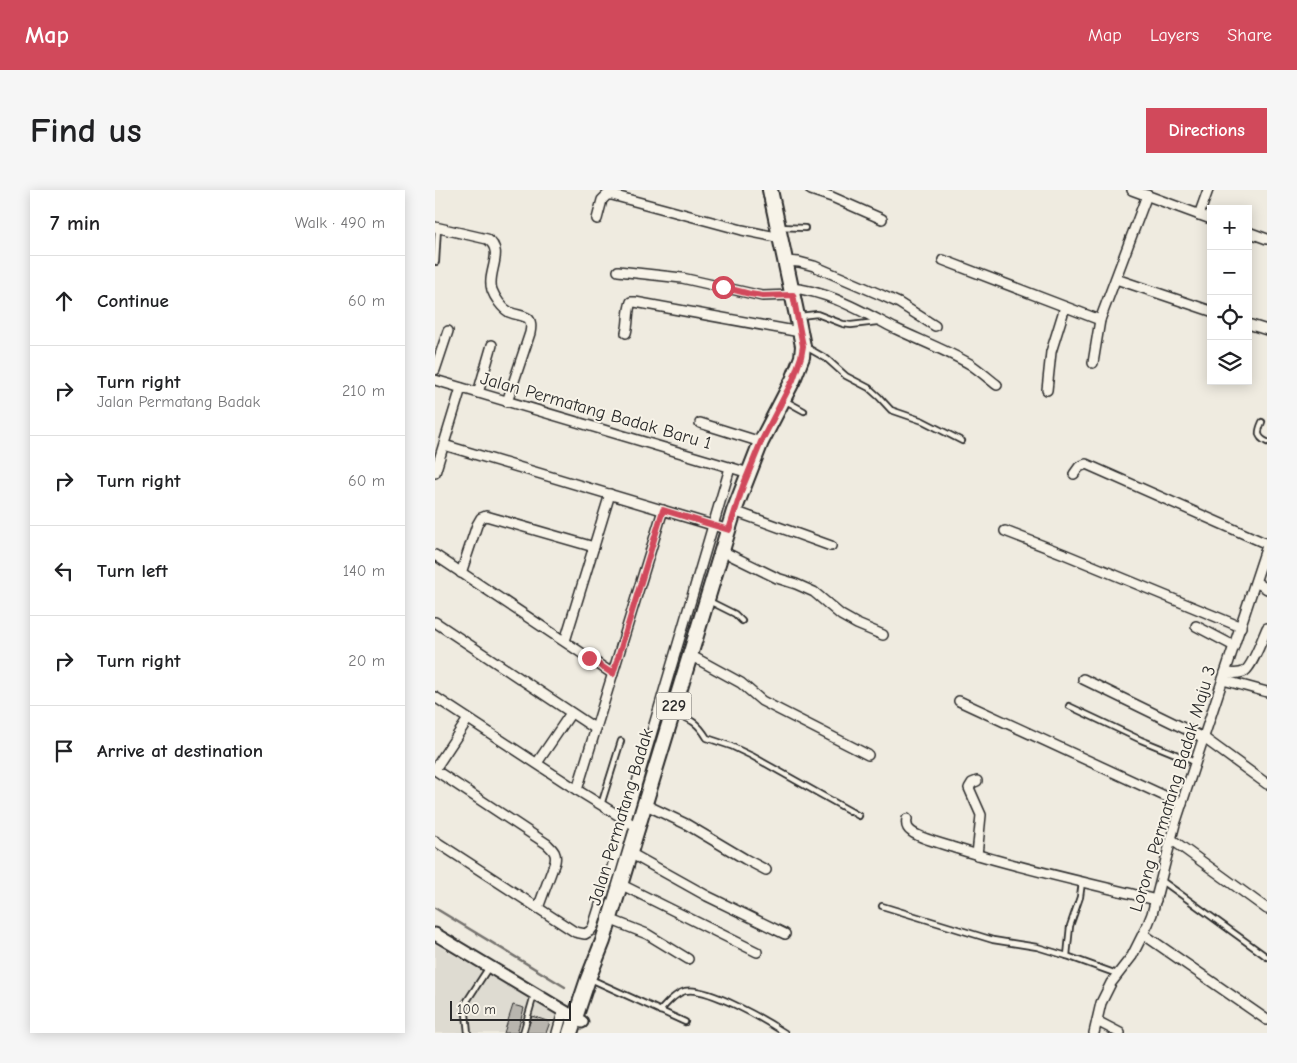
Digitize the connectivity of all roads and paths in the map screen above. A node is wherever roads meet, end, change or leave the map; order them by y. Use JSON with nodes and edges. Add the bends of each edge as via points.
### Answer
{"nodes":[{"id":1,"x":770,"y":190,"type":"edge"},
{"id":2,"x":811,"y":190,"type":"edge"},
{"id":3,"x":1132,"y":190,"type":"edge"},
{"id":4,"x":1208,"y":190,"type":"edge"},
{"id":5,"x":1147,"y":195,"type":"junction"},
{"id":6,"x":1199,"y":215,"type":"junction"},
{"id":7,"x":597,"y":218,"type":"dead end"},
{"id":8,"x":1207,"y":218,"type":"edge"},
{"id":9,"x":882,"y":219,"type":"dead end"},
{"id":10,"x":436,"y":227,"type":"edge"},
{"id":11,"x":805,"y":228,"type":"dead end"},
{"id":12,"x":779,"y":233,"type":"junction"},
{"id":13,"x":1252,"y":233,"type":"edge"},
{"id":14,"x":1267,"y":239,"type":"edge"},
{"id":15,"x":943,"y":260,"type":"dead end"},
{"id":16,"x":785,"y":261,"type":"junction"},
{"id":17,"x":436,"y":262,"type":"edge"},
{"id":18,"x":618,"y":271,"type":"dead end"},
{"id":19,"x":1116,"y":279,"type":"junction"},
{"id":20,"x":792,"y":291,"type":"junction"},
{"id":21,"x":1065,"y":308,"type":"junction"},
{"id":22,"x":1207,"y":310,"type":"edge"},
{"id":23,"x":797,"y":316,"type":"junction"},
{"id":24,"x":1101,"y":320,"type":"junction"},
{"id":25,"x":881,"y":322,"type":"junction"},
{"id":26,"x":1252,"y":325,"type":"edge"},
{"id":27,"x":935,"y":326,"type":"dead end"},
{"id":28,"x":1267,"y":330,"type":"edge"},
{"id":29,"x":448,"y":331,"type":"dead end"},
{"id":30,"x":626,"y":333,"type":"dead end"},
{"id":31,"x":802,"y":339,"type":"junction"},
{"id":32,"x":492,"y":345,"type":"dead end"},
{"id":33,"x":1093,"y":363,"type":"dead end"},
{"id":34,"x":435,"y":370,"type":"edge"},
{"id":35,"x":435,"y":380,"type":"edge"},
{"id":36,"x":997,"y":385,"type":"dead end"},
{"id":37,"x":461,"y":388,"type":"junction"},
{"id":38,"x":1047,"y":390,"type":"dead end"},
{"id":39,"x":478,"y":393,"type":"junction"},
{"id":40,"x":783,"y":400,"type":"junction"},
{"id":41,"x":507,"y":402,"type":"junction"},
{"id":42,"x":804,"y":411,"type":"dead end"},
{"id":43,"x":1262,"y":422,"type":"dead end"},
{"id":44,"x":700,"y":423,"type":"dead end"},
{"id":45,"x":962,"y":441,"type":"dead end"},
{"id":46,"x":761,"y":442,"type":"junction"},
{"id":47,"x":1267,"y":442,"type":"edge"},
{"id":48,"x":443,"y":445,"type":"junction"},
{"id":49,"x":730,"y":468,"type":"junction"},
{"id":50,"x":435,"y":473,"type":"edge"},
{"id":51,"x":749,"y":473,"type":"junction"},
{"id":52,"x":1074,"y":474,"type":"dead end"},
{"id":53,"x":610,"y":494,"type":"junction"},
{"id":54,"x":663,"y":510,"type":"junction"},
{"id":55,"x":734,"y":511,"type":"junction"},
{"id":56,"x":713,"y":525,"type":"junction"},
{"id":57,"x":729,"y":530,"type":"junction"},
{"id":58,"x":1005,"y":531,"type":"dead end"},
{"id":59,"x":1267,"y":545,"type":"edge"},
{"id":60,"x":831,"y":546,"type":"dead end"},
{"id":61,"x":594,"y":547,"type":"junction"},
{"id":62,"x":722,"y":552,"type":"junction"},
{"id":63,"x":435,"y":555,"type":"edge"},
{"id":64,"x":461,"y":572,"type":"junction"},
{"id":65,"x":1256,"y":582,"type":"junction"},
{"id":66,"x":1267,"y":590,"type":"edge"},
{"id":67,"x":707,"y":600,"type":"junction"},
{"id":68,"x":742,"y":621,"type":"dead end"},
{"id":69,"x":435,"y":622,"type":"edge"},
{"id":70,"x":1196,"y":626,"type":"dead end"},
{"id":71,"x":1241,"y":627,"type":"junction"},
{"id":72,"x":1267,"y":628,"type":"edge"},
{"id":73,"x":883,"y":635,"type":"dead end"},
{"id":74,"x":565,"y":641,"type":"junction"},
{"id":75,"x":1234,"y":646,"type":"junction"},
{"id":76,"x":690,"y":654,"type":"junction"},
{"id":77,"x":613,"y":674,"type":"junction"},
{"id":78,"x":1224,"y":676,"type":"junction"},
{"id":79,"x":1083,"y":679,"type":"dead end"},
{"id":80,"x":1267,"y":692,"type":"edge"},
{"id":81,"x":435,"y":697,"type":"edge"},
{"id":82,"x":959,"y":701,"type":"dead end"},
{"id":83,"x":1069,"y":706,"type":"dead end"},
{"id":84,"x":571,"y":713,"type":"junction"},
{"id":85,"x":672,"y":713,"type":"junction"},
{"id":86,"x":468,"y":718,"type":"junction"},
{"id":87,"x":596,"y":729,"type":"junction"},
{"id":88,"x":1204,"y":738,"type":"junction"},
{"id":89,"x":621,"y":741,"type":"dead end"},
{"id":90,"x":868,"y":755,"type":"dead end"},
{"id":91,"x":1195,"y":762,"type":"junction"},
{"id":92,"x":537,"y":763,"type":"junction"},
{"id":93,"x":435,"y":769,"type":"edge"},
{"id":94,"x":977,"y":781,"type":"dead end"},
{"id":95,"x":1267,"y":784,"type":"edge"},
{"id":96,"x":577,"y":790,"type":"junction"},
{"id":97,"x":601,"y":804,"type":"junction"},
{"id":98,"x":644,"y":804,"type":"junction"},
{"id":99,"x":1182,"y":804,"type":"junction"},
{"id":100,"x":859,"y":816,"type":"dead end"},
{"id":101,"x":907,"y":819,"type":"dead end"},
{"id":102,"x":631,"y":823,"type":"junction"},
{"id":103,"x":1171,"y":839,"type":"junction"},
{"id":104,"x":435,"y":841,"type":"edge"},
{"id":105,"x":629,"y":853,"type":"junction"},
{"id":106,"x":977,"y":855,"type":"junction"},
{"id":107,"x":766,"y":870,"type":"dead end"},
{"id":108,"x":1161,"y":880,"type":"junction"},
{"id":109,"x":1082,"y":881,"type":"junction"},
{"id":110,"x":620,"y":884,"type":"junction"},
{"id":111,"x":1156,"y":900,"type":"junction"},
{"id":112,"x":882,"y":906,"type":"dead end"},
{"id":113,"x":538,"y":908,"type":"junction"},
{"id":114,"x":1267,"y":909,"type":"edge"},
{"id":115,"x":609,"y":919,"type":"junction"},
{"id":116,"x":435,"y":934,"type":"edge"},
{"id":117,"x":785,"y":934,"type":"dead end"},
{"id":118,"x":1143,"y":934,"type":"junction"},
{"id":119,"x":603,"y":941,"type":"junction"},
{"id":120,"x":757,"y":952,"type":"dead end"},
{"id":121,"x":1067,"y":956,"type":"junction"},
{"id":122,"x":1267,"y":957,"type":"edge"},
{"id":123,"x":688,"y":959,"type":"dead end"},
{"id":124,"x":489,"y":966,"type":"junction"},
{"id":125,"x":1117,"y":974,"type":"junction"},
{"id":126,"x":595,"y":981,"type":"junction"},
{"id":127,"x":535,"y":994,"type":"junction"},
{"id":128,"x":660,"y":1010,"type":"junction"},
{"id":129,"x":1267,"y":1020,"type":"edge"},
{"id":130,"x":575,"y":1021,"type":"edge"},
{"id":131,"x":1097,"y":1021,"type":"junction"},
{"id":132,"x":685,"y":1022,"type":"dead end"},
{"id":133,"x":468,"y":1033,"type":"edge"},
{"id":134,"x":523,"y":1033,"type":"edge"},
{"id":135,"x":557,"y":1033,"type":"edge"},
{"id":136,"x":570,"y":1033,"type":"edge"},
{"id":137,"x":785,"y":1033,"type":"edge"},
{"id":138,"x":1094,"y":1033,"type":"edge"},
{"id":139,"x":1120,"y":1033,"type":"edge"}],
"edges":[{"from":1,"to":12,"type":"main road","name":"Jalan Permatang Badak","number":"229"},
{"from":2,"to":9,"type":"street"},
{"from":3,"to":5,"type":"street"},
{"from":4,"to":6,"type":"street"},
{"from":5,"to":6,"type":"street"},
{"from":5,"to":19,"type":"street"},
{"from":6,"to":8,"type":"street"},
{"from":7,"to":12,"type":"street","via":[[603,200],[612,195],[742,230]]},
{"from":10,"to":17,"type":"lane"},
{"from":10,"to":41,"type":"street","via":[[493,242],[496,250],[490,284],[492,291],[509,312],[530,319],[530,333]]},
{"from":11,"to":12,"type":"lane"},
{"from":12,"to":16,"type":"main road","name":"Jalan Permatang Badak","number":"229"},
{"from":13,"to":14,"type":"street"},
{"from":15,"to":21,"type":"street"},
{"from":16,"to":20,"type":"main road","name":"Jalan Permatang Badak","number":"229"},
{"from":16,"to":27,"type":"street","via":[[814,266],[879,294]]},
{"from":18,"to":20,"type":"street","via":[[682,278],[763,296]]},
{"from":19,"to":22,"type":"street"},
{"from":19,"to":24,"type":"street"},
{"from":20,"to":23,"type":"main road","name":"Jalan Permatang Badak","number":"229"},
{"from":20,"to":25,"type":"street","via":[[806,289],[826,295]]},
{"from":21,"to":24,"type":"street"},
{"from":21,"to":38,"type":"street","via":[[1051,352]]},
{"from":23,"to":25,"type":"lane","via":[[817,314],[851,325]]},
{"from":23,"to":31,"type":"main road","name":"Jalan Permatang Badak","number":"229"},
{"from":24,"to":33,"type":"street"},
{"from":25,"to":36,"type":"street","via":[[962,360]]},
{"from":26,"to":28,"type":"street"},
{"from":29,"to":34,"type":"street"},
{"from":30,"to":31,"type":"street","via":[[629,306],[635,302]]},
{"from":31,"to":40,"type":"main road","name":"Jalan Permatang Badak","number":"229","via":[[801,357]]},
{"from":31,"to":45,"type":"lane","via":[[846,376],[869,388],[891,410],[923,421]]},
{"from":32,"to":39,"type":"street"},
{"from":35,"to":37,"type":"street","name":"Jalan Permatang Badak Baru 1"},
{"from":37,"to":39,"type":"street","name":"Jalan Permatang Badak Baru 1"},
{"from":37,"to":48,"type":"street"},
{"from":39,"to":41,"type":"street","name":"Jalan Permatang Badak Baru 1"},
{"from":40,"to":42,"type":"lane"},
{"from":40,"to":46,"type":"main road","name":"Jalan Permatang Badak","number":"229"},
{"from":41,"to":49,"type":"street","name":"Jalan Permatang Badak Baru 1"},
{"from":43,"to":47,"type":"lane","via":[[1259,436]]},
{"from":44,"to":46,"type":"street"},
{"from":46,"to":51,"type":"main road","name":"Jalan Permatang Badak","number":"229"},
{"from":48,"to":50,"type":"street"},
{"from":48,"to":53,"type":"street"},
{"from":49,"to":51,"type":"street","name":"Jalan Permatang Badak Baru 1"},
{"from":49,"to":56,"type":"street"},
{"from":51,"to":55,"type":"main road","name":"Jalan Permatang Badak","number":"229"},
{"from":52,"to":59,"type":"street","via":[[1086,464]]},
{"from":53,"to":54,"type":"street"},
{"from":53,"to":61,"type":"street"},
{"from":54,"to":56,"type":"street"},
{"from":54,"to":77,"type":"street"},
{"from":55,"to":57,"type":"main road","name":"Jalan Permatang Badak","number":"229"},
{"from":55,"to":60,"type":"street"},
{"from":56,"to":57,"type":"street"},
{"from":56,"to":102,"type":"street"},
{"from":57,"to":62,"type":"main road","name":"Jalan Permatang Badak","number":"229"},
{"from":58,"to":71,"type":"street"},
{"from":59,"to":65,"type":"street","name":"Lorong Permatang Badak Maju 3"},
{"from":61,"to":64,"type":"street","via":[[486,516],[477,525]]},
{"from":61,"to":74,"type":"street"},
{"from":62,"to":67,"type":"main road","name":"Jalan Permatang Badak","number":"229"},
{"from":62,"to":73,"type":"street","via":[[815,592],[841,615]]},
{"from":63,"to":64,"type":"street"},
{"from":64,"to":74,"type":"street"},
{"from":65,"to":66,"type":"street"},
{"from":65,"to":71,"type":"street","name":"Lorong Permatang Badak Maju 3"},
{"from":67,"to":68,"type":"lane"},
{"from":67,"to":76,"type":"main road","name":"Jalan Permatang Badak","number":"229"},
{"from":69,"to":84,"type":"street"},
{"from":70,"to":75,"type":"street"},
{"from":71,"to":75,"type":"street","name":"Lorong Permatang Badak Maju 3"},
{"from":72,"to":78,"type":"street","via":[[1246,670]]},
{"from":74,"to":77,"type":"street"},
{"from":75,"to":78,"type":"street","name":"Lorong Permatang Badak Maju 3"},
{"from":76,"to":85,"type":"main road","name":"Jalan Permatang Badak","number":"229"},
{"from":76,"to":90,"type":"street","via":[[741,682],[762,701]]},
{"from":77,"to":87,"type":"street"},
{"from":78,"to":80,"type":"street"},
{"from":78,"to":88,"type":"street","name":"Lorong Permatang Badak Maju 3"},
{"from":79,"to":88,"type":"street"},
{"from":81,"to":86,"type":"street"},
{"from":82,"to":99,"type":"street"},
{"from":83,"to":91,"type":"lane"},
{"from":84,"to":87,"type":"street"},
{"from":84,"to":92,"type":"street"},
{"from":85,"to":98,"type":"main road","name":"Jalan Permatang Badak","number":"229"},
{"from":85,"to":100,"type":"lane","via":[[688,718],[701,728],[707,738],[752,756]]},
{"from":86,"to":92,"type":"street"},
{"from":86,"to":93,"type":"street"},
{"from":87,"to":96,"type":"street"},
{"from":88,"to":91,"type":"street","name":"Lorong Permatang Badak Maju 3"},
{"from":88,"to":95,"type":"street"},
{"from":89,"to":97,"type":"lane"},
{"from":91,"to":99,"type":"street","name":"Lorong Permatang Badak Maju 3"},
{"from":92,"to":96,"type":"street"},
{"from":93,"to":113,"type":"street","via":[[555,852],[555,862]]},
{"from":94,"to":106,"type":"street","via":[[969,788],[981,815]]},
{"from":96,"to":97,"type":"street"},
{"from":97,"to":102,"type":"street"},
{"from":98,"to":102,"type":"main road","name":"Jalan Permatang Badak","number":"229"},
{"from":98,"to":107,"type":"street"},
{"from":99,"to":103,"type":"street","name":"Lorong Permatang Badak Maju 3"},
{"from":101,"to":106,"type":"street","via":[[907,828],[911,832]]},
{"from":102,"to":105,"type":"main road","name":"Jalan Permatang Badak","number":"229"},
{"from":102,"to":113,"type":"street","via":[[590,931],[585,934],[575,932]]},
{"from":103,"to":108,"type":"street","name":"Lorong Permatang Badak Maju 3"},
{"from":103,"to":114,"type":"street"},
{"from":104,"to":113,"type":"street"},
{"from":105,"to":110,"type":"main road","name":"Jalan Permatang Badak","number":"229"},
{"from":105,"to":117,"type":"street"},
{"from":106,"to":109,"type":"street"},
{"from":108,"to":111,"type":"street","name":"Lorong Permatang Badak Maju 3"},
{"from":108,"to":122,"type":"lane"},
{"from":109,"to":111,"type":"street"},
{"from":109,"to":121,"type":"lane","via":[[1081,897],[1070,926]]},
{"from":110,"to":115,"type":"main road","name":"Jalan Permatang Badak","number":"229"},
{"from":110,"to":120,"type":"street"},
{"from":111,"to":118,"type":"street","name":"Lorong Permatang Badak Maju 3"},
{"from":112,"to":121,"type":"lane","via":[[993,940]]},
{"from":115,"to":119,"type":"main road","name":"Jalan Permatang Badak","number":"229"},
{"from":115,"to":123,"type":"street","via":[[647,934]]},
{"from":116,"to":124,"type":"street"},
{"from":118,"to":125,"type":"street","name":"Lorong Permatang Badak Maju 3","via":[[1132,956]]},
{"from":118,"to":129,"type":"street"},
{"from":119,"to":126,"type":"main road","name":"Jalan Permatang Badak","number":"229"},
{"from":119,"to":130,"type":"main road","name":"Jalan Permatang Badak","number":"229"},
{"from":121,"to":125,"type":"lane"},
{"from":124,"to":127,"type":"street"},
{"from":124,"to":133,"type":"lane","via":[[465,1004]]},
{"from":125,"to":131,"type":"street","name":"Lorong Permatang Badak Maju 3","via":[[1101,1003]]},
{"from":126,"to":128,"type":"lane"},
{"from":126,"to":130,"type":"main road","name":"Jalan Permatang Badak","number":"229"},
{"from":127,"to":130,"type":"street"},
{"from":127,"to":134,"type":"lane"},
{"from":128,"to":132,"type":"lane"},
{"from":128,"to":137,"type":"lane","via":[[679,994],[695,992],[744,1009]]},
{"from":130,"to":135,"type":"street"},
{"from":130,"to":136,"type":"main road","name":"Jalan Permatang Badak","number":"229"},
{"from":131,"to":138,"type":"street","name":"Lorong Permatang Badak Maju 3"},
{"from":131,"to":139,"type":"street"}]}
